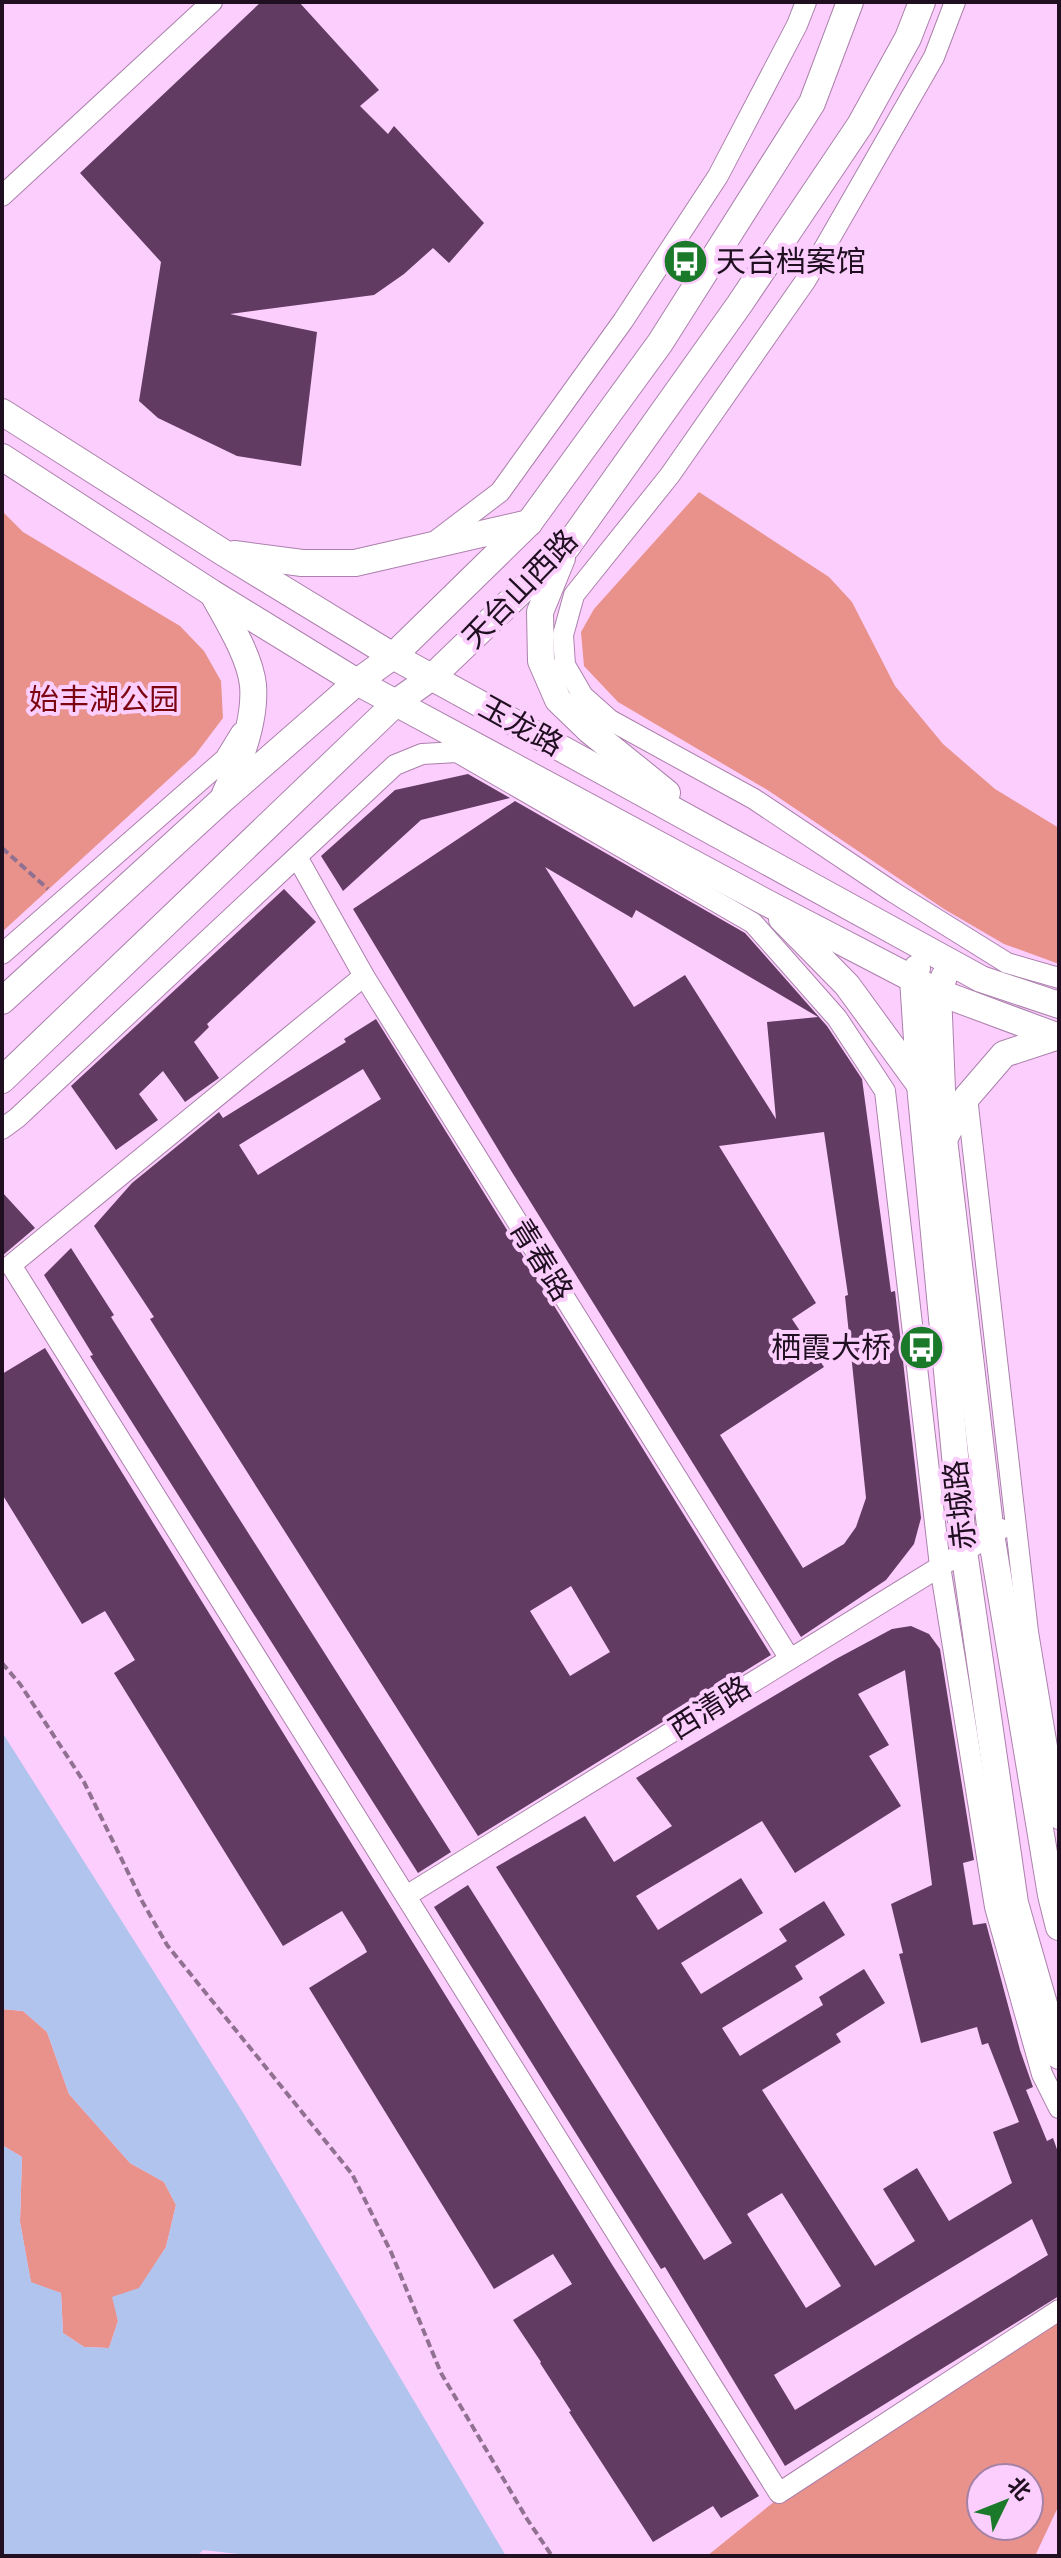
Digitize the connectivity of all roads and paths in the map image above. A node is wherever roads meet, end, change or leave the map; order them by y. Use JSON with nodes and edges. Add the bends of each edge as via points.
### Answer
{"nodes":[{"id":1,"x":212,"y":2,"type":"edge"},
{"id":2,"x":806,"y":2,"type":"edge"},
{"id":3,"x":850,"y":2,"type":"edge"},
{"id":4,"x":922,"y":2,"type":"edge"},
{"id":5,"x":955,"y":2,"type":"edge"},
{"id":6,"x":2,"y":196,"type":"edge"},
{"id":7,"x":2,"y":412,"type":"edge"},
{"id":8,"x":2,"y":457,"type":"edge"},
{"id":9,"x":529,"y":523,"type":"junction"},
{"id":10,"x":567,"y":547,"type":"junction"},
{"id":11,"x":427,"y":548,"type":"junction"},
{"id":12,"x":224,"y":553,"type":"junction"},
{"id":13,"x":212,"y":593,"type":"junction"},
{"id":14,"x":393,"y":656,"type":"junction"},
{"id":15,"x":432,"y":677,"type":"junction"},
{"id":16,"x":357,"y":682,"type":"junction"},
{"id":17,"x":398,"y":701,"type":"junction"},
{"id":18,"x":251,"y":716,"type":"junction"},
{"id":19,"x":222,"y":800,"type":"junction"},
{"id":20,"x":722,"y":838,"type":"junction"},
{"id":21,"x":2,"y":848,"type":"edge"},
{"id":22,"x":297,"y":857,"type":"junction"},
{"id":23,"x":62,"y":901,"type":"junction"},
{"id":24,"x":767,"y":903,"type":"junction"},
{"id":25,"x":923,"y":948,"type":"junction"},
{"id":26,"x":2,"y":954,"type":"edge"},
{"id":27,"x":951,"y":963,"type":"junction"},
{"id":28,"x":364,"y":976,"type":"junction"},
{"id":29,"x":1059,"y":978,"type":"edge"},
{"id":30,"x":913,"y":979,"type":"junction"},
{"id":31,"x":938,"y":992,"type":"junction"},
{"id":32,"x":2,"y":1001,"type":"edge"},
{"id":33,"x":1059,"y":1005,"type":"edge"},
{"id":34,"x":1057,"y":1037,"type":"edge"},
{"id":35,"x":2,"y":1080,"type":"edge"},
{"id":36,"x":920,"y":1085,"type":"junction"},
{"id":37,"x":967,"y":1097,"type":"junction"},
{"id":38,"x":2,"y":1129,"type":"edge"},
{"id":39,"x":944,"y":1139,"type":"junction"},
{"id":40,"x":1015,"y":1521,"type":"junction"},
{"id":41,"x":991,"y":1534,"type":"junction"},
{"id":42,"x":964,"y":1551,"type":"junction"},
{"id":43,"x":940,"y":1566,"type":"junction"},
{"id":44,"x":790,"y":1659,"type":"junction"},
{"id":45,"x":2,"y":1663,"type":"edge"},
{"id":46,"x":1059,"y":1819,"type":"edge"},
{"id":47,"x":406,"y":1896,"type":"junction"},
{"id":48,"x":1059,"y":1927,"type":"edge"},
{"id":49,"x":1059,"y":2056,"type":"edge"},
{"id":50,"x":1059,"y":2108,"type":"edge"},
{"id":51,"x":1059,"y":2310,"type":"edge"},
{"id":52,"x":552,"y":2556,"type":"edge"}],
"edges":[{"from":1,"to":6,"type":"street"},
{"from":2,"to":11,"type":"street","via":[[718,176],[623,321],[500,492]]},
{"from":3,"to":9,"type":"main road","name":"天台山西路","via":[[812,103],[660,343]]},
{"from":4,"to":10,"type":"main road","name":"天台山西路","via":[[908,38],[852,137]]},
{"from":5,"to":29,"type":"street","via":[[934,57],[806,280],[670,475],[574,595],[563,635],[565,665],[583,696],[610,720],[754,799],[1007,963]]},
{"from":7,"to":12,"type":"main road","name":"玉龙路"},
{"from":8,"to":13,"type":"main road","name":"玉龙路"},
{"from":9,"to":11,"type":"main road"},
{"from":9,"to":14,"type":"main road","name":"天台山西路"},
{"from":10,"to":15,"type":"main road","name":"天台山西路"},
{"from":10,"to":20,"type":"main road","via":[[540,612],[541,661],[558,700]]},
{"from":11,"to":12,"type":"main road","via":[[355,563],[302,563]]},
{"from":12,"to":14,"type":"main road","name":"玉龙路"},
{"from":13,"to":16,"type":"main road","name":"玉龙路"},
{"from":13,"to":18,"type":"main road","via":[[240,645],[253,684]]},
{"from":14,"to":15,"type":"main road","name":"玉龙路"},
{"from":14,"to":16,"type":"main road","name":"天台山西路"},
{"from":15,"to":17,"type":"main road","name":"天台山西路"},
{"from":15,"to":20,"type":"main road","name":"玉龙路"},
{"from":16,"to":17,"type":"main road","name":"玉龙路"},
{"from":16,"to":19,"type":"main road","name":"天台山西路"},
{"from":17,"to":24,"type":"main road","name":"玉龙路"},
{"from":17,"to":35,"type":"main road","name":"天台山西路"},
{"from":18,"to":19,"type":"main road","via":[[238,766]]},
{"from":18,"to":23,"type":"street","via":[[225,759]]},
{"from":19,"to":32,"type":"main road","name":"天台山西路"},
{"from":20,"to":25,"type":"main road","name":"玉龙路"},
{"from":21,"to":23,"type":"path"},
{"from":22,"to":28,"type":"street","name":"青春路"},
{"from":22,"to":38,"type":"street"},
{"from":22,"to":43,"type":"street","via":[[395,765],[422,754],[457,752],[753,923],[837,1018],[885,1091]]},
{"from":23,"to":26,"type":"street"},
{"from":24,"to":30,"type":"main road","name":"玉龙路"},
{"from":24,"to":36,"type":"main road","via":[[847,985]]},
{"from":25,"to":27,"type":"main road","name":"玉龙路"},
{"from":25,"to":30,"type":"main road","name":"赤城路"},
{"from":27,"to":31,"type":"main road","name":"赤城路"},
{"from":27,"to":33,"type":"main road","name":"玉龙路","via":[[981,979]]},
{"from":28,"to":44,"type":"street","name":"青春路"},
{"from":28,"to":47,"type":"street","via":[[11,1265]]},
{"from":30,"to":31,"type":"main road","name":"玉龙路"},
{"from":30,"to":36,"type":"main road","name":"赤城路"},
{"from":31,"to":34,"type":"main road","name":"玉龙路"},
{"from":31,"to":39,"type":"main road","name":"赤城路"},
{"from":34,"to":37,"type":"main road","via":[[1004,1054]]},
{"from":36,"to":42,"type":"main road","name":"赤城路"},
{"from":37,"to":39,"type":"main road"},
{"from":37,"to":40,"type":"street"},
{"from":39,"to":41,"type":"main road","name":"赤城路"},
{"from":40,"to":41,"type":"street","name":"西清路"},
{"from":40,"to":46,"type":"street"},
{"from":41,"to":42,"type":"street","name":"西清路"},
{"from":41,"to":48,"type":"main road","name":"赤城路"},
{"from":42,"to":43,"type":"street","name":"西清路"},
{"from":42,"to":49,"type":"main road","name":"赤城路","via":[[1015,1903]]},
{"from":43,"to":44,"type":"street","name":"西清路"},
{"from":43,"to":50,"type":"street","via":[[995,1907],[1042,2074]]},
{"from":44,"to":47,"type":"street","name":"西清路"},
{"from":45,"to":52,"type":"path","via":[[84,1782],[167,1945],[352,2174],[441,2373]]},
{"from":47,"to":51,"type":"street","via":[[779,2493]]}]}
